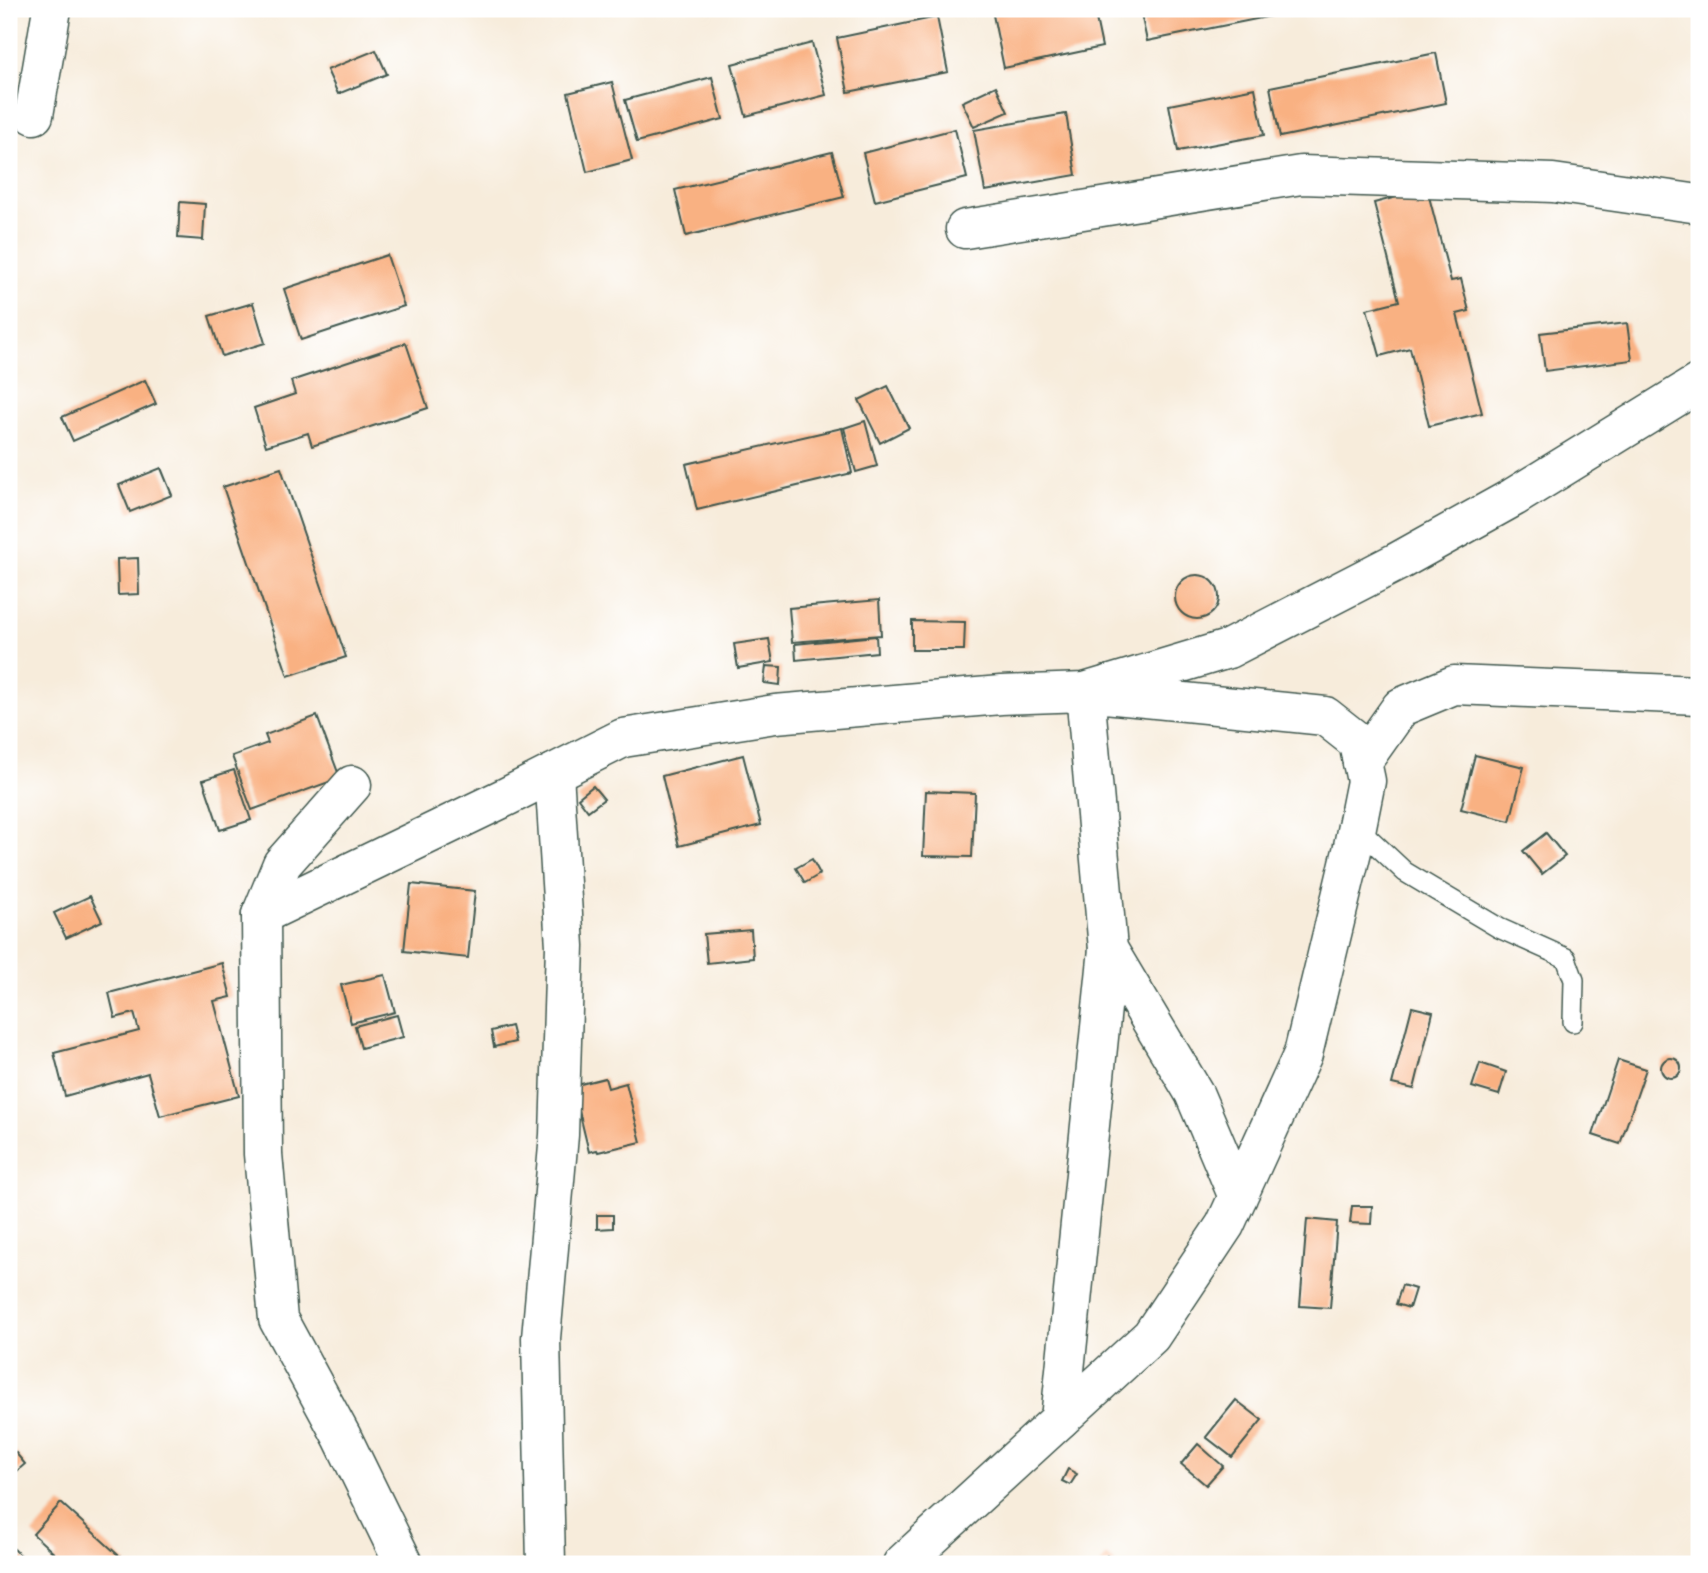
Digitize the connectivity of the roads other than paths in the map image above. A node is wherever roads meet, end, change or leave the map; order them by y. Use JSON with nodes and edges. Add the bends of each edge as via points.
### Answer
{"nodes":[{"id":1,"x":52,"y":9,"type":"edge"},
{"id":2,"x":34,"y":116,"type":"dead end"},
{"id":3,"x":1699,"y":204,"type":"edge"},
{"id":4,"x":965,"y":229,"type":"dead end"},
{"id":5,"x":1699,"y":383,"type":"edge"},
{"id":6,"x":1085,"y":692,"type":"junction"},
{"id":7,"x":1699,"y":695,"type":"edge"},
{"id":8,"x":1362,"y":762,"type":"junction"},
{"id":9,"x":554,"y":773,"type":"junction"},
{"id":10,"x":352,"y":785,"type":"dead end"},
{"id":11,"x":1357,"y":827,"type":"junction"},
{"id":12,"x":261,"y":915,"type":"junction"},
{"id":13,"x":1108,"y":949,"type":"junction"},
{"id":14,"x":1573,"y":1022,"type":"dead end"},
{"id":15,"x":1237,"y":1197,"type":"junction"},
{"id":16,"x":1060,"y":1419,"type":"junction"},
{"id":17,"x":404,"y":1564,"type":"edge"},
{"id":18,"x":546,"y":1564,"type":"edge"},
{"id":19,"x":902,"y":1564,"type":"edge"}],
"edges":[{"from":1,"to":2,"type":"street"},
{"from":3,"to":4,"type":"street","via":[[1553,183],[1301,175]]},
{"from":5,"to":6,"type":"street","via":[[1514,497],[1228,649]]},
{"from":6,"to":8,"type":"street","via":[[1325,716],[1358,742]]},
{"from":6,"to":9,"type":"street","via":[[775,714],[623,738]]},
{"from":6,"to":13,"type":"street"},
{"from":7,"to":8,"type":"street","via":[[1454,685],[1401,707]]},
{"from":8,"to":11,"type":"street","via":[[1366,781]]},
{"from":9,"to":12,"type":"street"},
{"from":9,"to":18,"type":"street","via":[[565,946],[559,1135],[541,1338]]},
{"from":10,"to":12,"type":"street","via":[[282,864]]},
{"from":11,"to":14,"type":"lane","via":[[1405,872],[1499,928],[1566,958],[1574,980]]},
{"from":11,"to":15,"type":"street","via":[[1303,1054]]},
{"from":12,"to":17,"type":"street","via":[[263,1154],[278,1319]]},
{"from":13,"to":15,"type":"street","via":[[1194,1093]]},
{"from":13,"to":16,"type":"street"},
{"from":15,"to":16,"type":"street","via":[[1225,1225],[1151,1335]]},
{"from":16,"to":19,"type":"street"}]}
